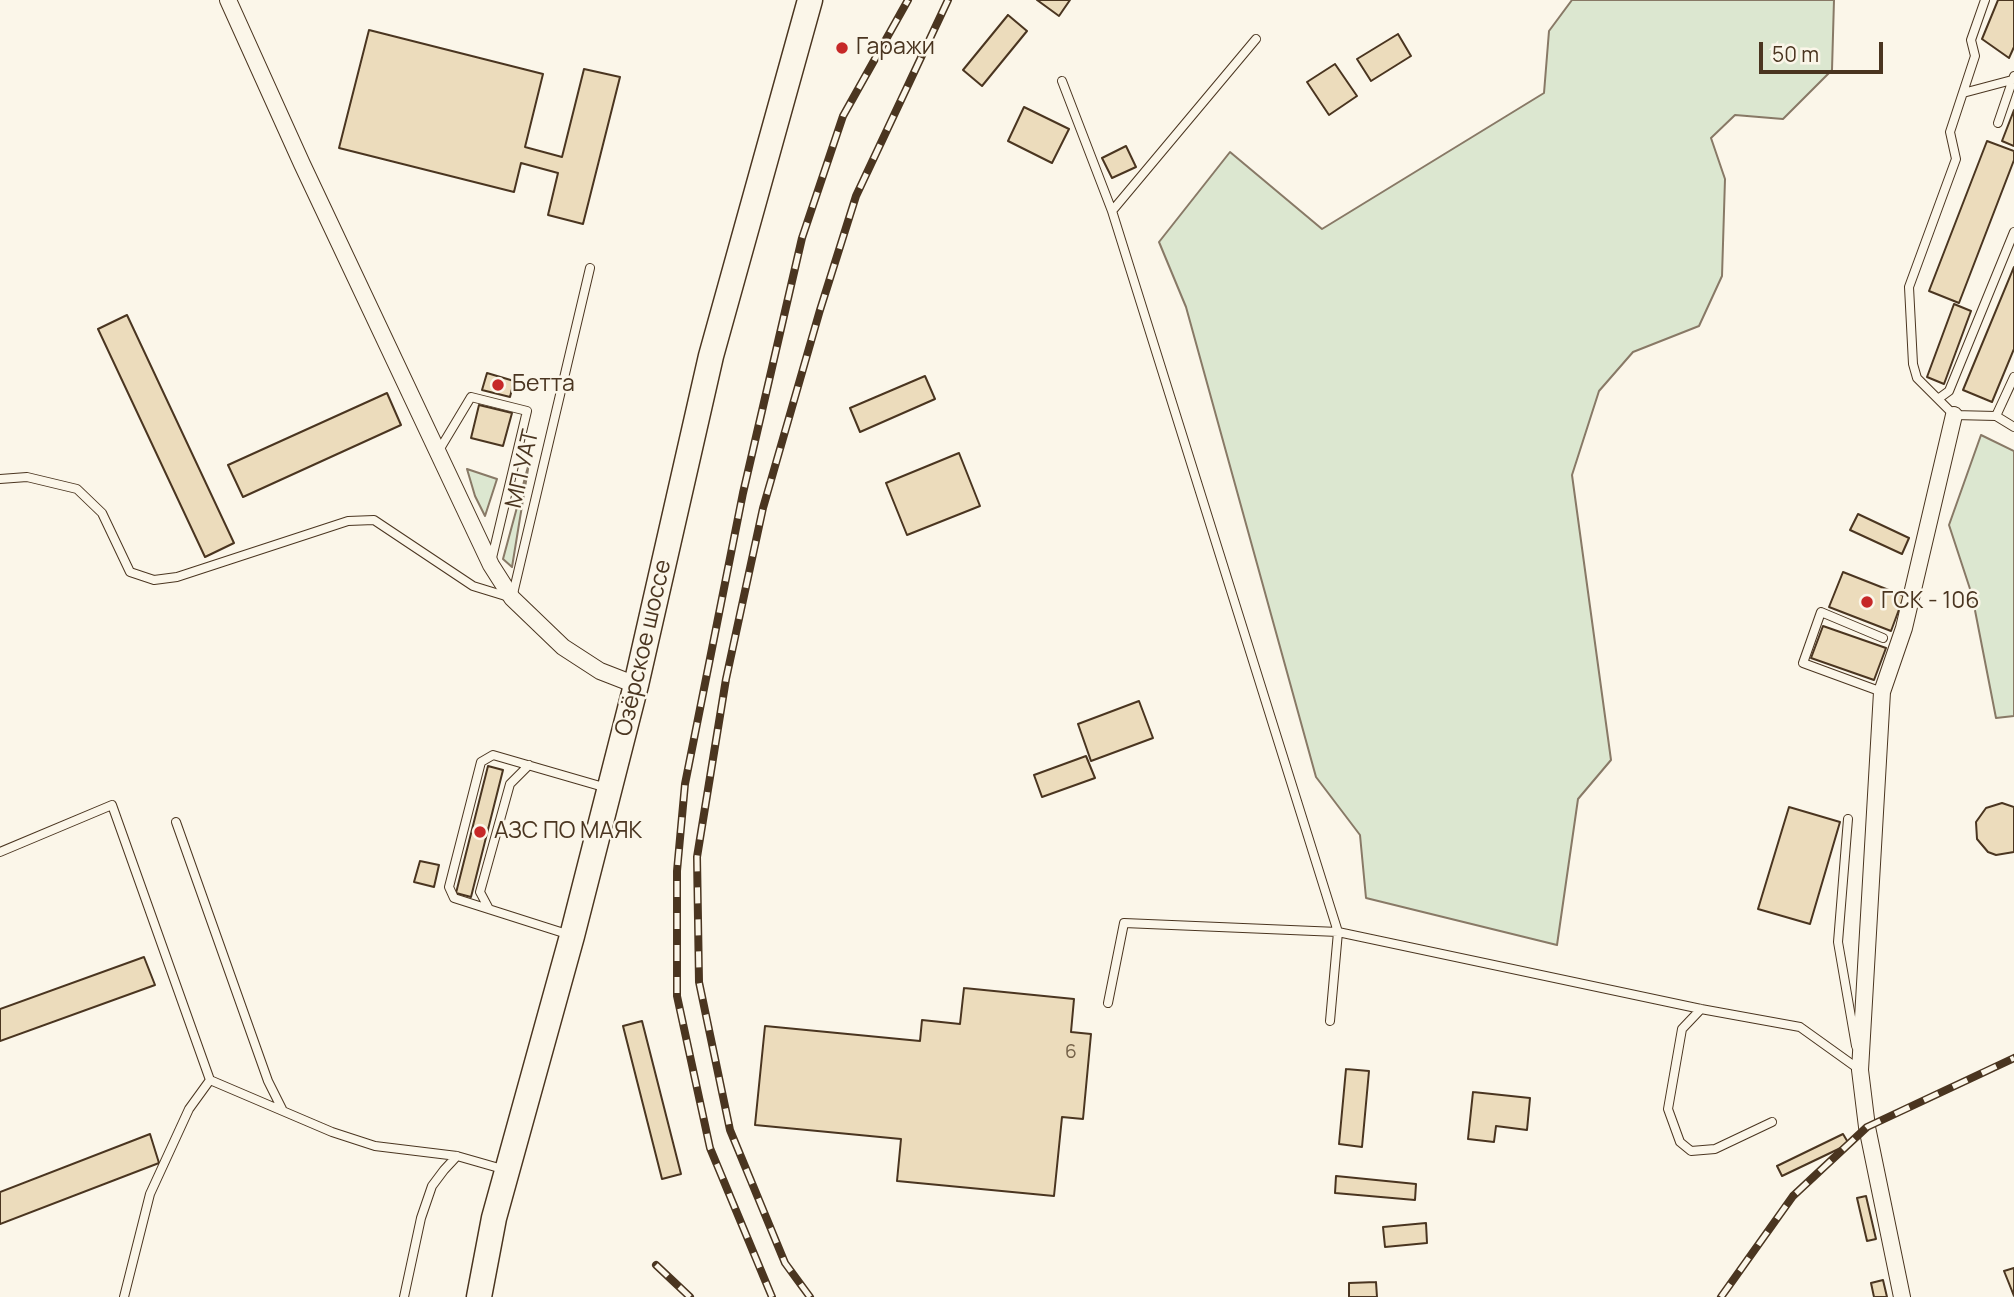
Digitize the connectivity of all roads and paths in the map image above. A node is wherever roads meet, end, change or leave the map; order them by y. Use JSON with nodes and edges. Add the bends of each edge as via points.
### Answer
{"nodes":[{"id":1,"x":810,"y":0,"type":"edge"},
{"id":2,"x":1985,"y":0,"type":"edge"},
{"id":3,"x":229,"y":1,"type":"edge"},
{"id":4,"x":1256,"y":39,"type":"dead end"},
{"id":5,"x":2013,"y":78,"type":"edge"},
{"id":6,"x":1062,"y":81,"type":"dead end"},
{"id":7,"x":1963,"y":93,"type":"junction"},
{"id":8,"x":1998,"y":123,"type":"dead end"},
{"id":9,"x":1111,"y":211,"type":"junction"},
{"id":10,"x":2014,"y":232,"type":"edge"},
{"id":11,"x":590,"y":268,"type":"dead end"},
{"id":12,"x":2014,"y":377,"type":"edge"},
{"id":13,"x":1938,"y":399,"type":"junction"},
{"id":14,"x":1954,"y":415,"type":"junction"},
{"id":15,"x":1996,"y":416,"type":"junction"},
{"id":16,"x":2014,"y":427,"type":"edge"},
{"id":17,"x":438,"y":452,"type":"junction"},
{"id":18,"x":0,"y":479,"type":"edge"},
{"id":19,"x":491,"y":565,"type":"junction"},
{"id":20,"x":512,"y":598,"type":"junction"},
{"id":21,"x":1883,"y":638,"type":"dead end"},
{"id":22,"x":636,"y":685,"type":"junction"},
{"id":23,"x":1882,"y":692,"type":"junction"},
{"id":24,"x":529,"y":765,"type":"junction"},
{"id":25,"x":610,"y":789,"type":"junction"},
{"id":26,"x":1848,"y":819,"type":"dead end"},
{"id":27,"x":176,"y":822,"type":"dead end"},
{"id":28,"x":0,"y":852,"type":"edge"},
{"id":29,"x":489,"y":909,"type":"junction"},
{"id":30,"x":1338,"y":932,"type":"junction"},
{"id":31,"x":572,"y":936,"type":"junction"},
{"id":32,"x":1108,"y":1003,"type":"dead end"},
{"id":33,"x":1701,"y":1009,"type":"junction"},
{"id":34,"x":1329,"y":1021,"type":"dead end"},
{"id":35,"x":1860,"y":1070,"type":"junction"},
{"id":36,"x":210,"y":1080,"type":"junction"},
{"id":37,"x":282,"y":1109,"type":"junction"},
{"id":38,"x":1772,"y":1122,"type":"dead end"},
{"id":39,"x":457,"y":1156,"type":"junction"},
{"id":40,"x":507,"y":1170,"type":"junction"},
{"id":41,"x":124,"y":1297,"type":"edge"},
{"id":42,"x":404,"y":1297,"type":"edge"},
{"id":43,"x":479,"y":1297,"type":"edge"},
{"id":44,"x":1902,"y":1297,"type":"edge"}],
"edges":[{"from":1,"to":22,"type":"main road","name":"Озёрское шоссе","via":[[711,356]]},
{"from":2,"to":7,"type":"lane","via":[[1970,40],[1975,56]]},
{"from":3,"to":17,"type":"street"},
{"from":4,"to":9,"type":"lane"},
{"from":5,"to":7,"type":"lane"},
{"from":5,"to":8,"type":"lane"},
{"from":6,"to":9,"type":"lane"},
{"from":7,"to":13,"type":"lane","via":[[1950,132],[1956,159],[1909,287],[1913,364],[1917,379]]},
{"from":9,"to":30,"type":"lane"},
{"from":10,"to":13,"type":"lane","via":[[1949,391]]},
{"from":11,"to":20,"type":"lane","name":"МП УАТ"},
{"from":12,"to":15,"type":"lane"},
{"from":13,"to":14,"type":"lane"},
{"from":14,"to":15,"type":"lane"},
{"from":14,"to":23,"type":"street","via":[[1903,628]]},
{"from":15,"to":16,"type":"lane"},
{"from":17,"to":19,"type":"street"},
{"from":17,"to":19,"type":"lane","via":[[471,397],[527,411]]},
{"from":18,"to":20,"type":"lane","via":[[27,477],[77,489],[102,513],[130,572],[154,580],[177,577],[348,521],[374,520],[473,586]]},
{"from":19,"to":20,"type":"street"},
{"from":20,"to":22,"type":"street","via":[[563,647],[600,671]]},
{"from":21,"to":23,"type":"lane","via":[[1821,612],[1803,663]]},
{"from":22,"to":25,"type":"main road","name":"Озёрское шоссе"},
{"from":23,"to":35,"type":"street"},
{"from":24,"to":25,"type":"lane"},
{"from":24,"to":29,"type":"lane","via":[[510,784],[480,892]]},
{"from":24,"to":29,"type":"lane","via":[[493,755],[481,762],[449,887],[454,898]]},
{"from":25,"to":31,"type":"main road","name":"Озёрское шоссе"},
{"from":26,"to":35,"type":"lane","via":[[1838,942]]},
{"from":27,"to":37,"type":"lane"},
{"from":28,"to":36,"type":"lane","via":[[112,805]]},
{"from":29,"to":31,"type":"lane"},
{"from":30,"to":32,"type":"lane","via":[[1124,923]]},
{"from":30,"to":33,"type":"lane"},
{"from":30,"to":34,"type":"lane"},
{"from":31,"to":40,"type":"main road","name":"Озёрское шоссе"},
{"from":33,"to":35,"type":"lane","via":[[1800,1027]]},
{"from":33,"to":38,"type":"lane","via":[[1682,1028],[1668,1109],[1680,1142],[1691,1151],[1715,1149]]},
{"from":35,"to":44,"type":"street"},
{"from":36,"to":37,"type":"lane"},
{"from":36,"to":41,"type":"lane","via":[[190,1109],[150,1194]]},
{"from":37,"to":39,"type":"lane","via":[[375,1146]]},
{"from":39,"to":40,"type":"lane"},
{"from":39,"to":42,"type":"lane","via":[[432,1186]]},
{"from":40,"to":43,"type":"main road","name":"Озёрское шоссе"}]}
